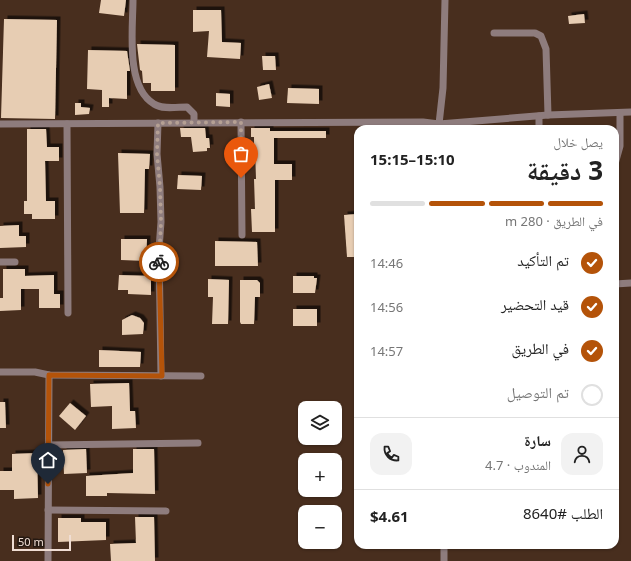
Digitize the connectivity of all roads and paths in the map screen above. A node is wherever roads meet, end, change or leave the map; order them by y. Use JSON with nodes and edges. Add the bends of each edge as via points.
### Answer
{"nodes":[{"id":1,"x":133,"y":0,"type":"edge"},
{"id":2,"x":444,"y":0,"type":"edge"},
{"id":3,"x":494,"y":33,"type":"dead end"},
{"id":4,"x":631,"y":112,"type":"edge"},
{"id":5,"x":620,"y":113,"type":"junction"},
{"id":6,"x":548,"y":115,"type":"junction"},
{"id":7,"x":539,"y":116,"type":"junction"},
{"id":8,"x":194,"y":122,"type":"junction"},
{"id":9,"x":241,"y":122,"type":"junction"},
{"id":10,"x":158,"y":123,"type":"junction"},
{"id":11,"x":0,"y":124,"type":"edge"},
{"id":12,"x":66,"y":124,"type":"junction"},
{"id":13,"x":433,"y":125,"type":"edge"},
{"id":14,"x":439,"y":125,"type":"edge"},
{"id":15,"x":457,"y":125,"type":"edge"},
{"id":16,"x":539,"y":125,"type":"edge"},
{"id":17,"x":619,"y":150,"type":"edge"},
{"id":18,"x":242,"y":235,"type":"dead end"},
{"id":19,"x":0,"y":262,"type":"edge"},
{"id":20,"x":15,"y":262,"type":"dead end"},
{"id":21,"x":631,"y":283,"type":"edge"},
{"id":22,"x":619,"y":284,"type":"edge"},
{"id":23,"x":68,"y":313,"type":"dead end"},
{"id":24,"x":0,"y":372,"type":"edge"},
{"id":25,"x":49,"y":375,"type":"junction"},
{"id":26,"x":162,"y":376,"type":"junction"},
{"id":27,"x":201,"y":376,"type":"dead end"},
{"id":28,"x":198,"y":443,"type":"dead end"},
{"id":29,"x":48,"y":445,"type":"junction"},
{"id":30,"x":48,"y":510,"type":"junction"},
{"id":31,"x":166,"y":511,"type":"dead end"},
{"id":32,"x":444,"y":549,"type":"edge"},
{"id":33,"x":48,"y":561,"type":"edge"},
{"id":34,"x":444,"y":561,"type":"edge"}],
"edges":[{"from":1,"to":8,"type":"street","via":[[133,68],[141,90],[159,107],[187,107],[194,114]]},
{"from":2,"to":14,"type":"street","via":[[443,88]]},
{"from":3,"to":6,"type":"street","via":[[535,33],[541,36],[546,49]]},
{"from":4,"to":5,"type":"street"},
{"from":5,"to":6,"type":"street"},
{"from":5,"to":17,"type":"street"},
{"from":6,"to":7,"type":"street"},
{"from":7,"to":15,"type":"street"},
{"from":7,"to":16,"type":"street"},
{"from":8,"to":9,"type":"street"},
{"from":8,"to":10,"type":"street"},
{"from":9,"to":13,"type":"street","via":[[423,122]]},
{"from":9,"to":18,"type":"street"},
{"from":10,"to":12,"type":"street"},
{"from":10,"to":26,"type":"street"},
{"from":11,"to":12,"type":"street"},
{"from":12,"to":23,"type":"street"},
{"from":19,"to":20,"type":"street"},
{"from":21,"to":22,"type":"street"},
{"from":24,"to":25,"type":"street","via":[[36,372]]},
{"from":25,"to":26,"type":"street"},
{"from":25,"to":29,"type":"street"},
{"from":26,"to":27,"type":"street"},
{"from":28,"to":29,"type":"street"},
{"from":29,"to":30,"type":"street"},
{"from":30,"to":31,"type":"street"},
{"from":30,"to":33,"type":"street"},
{"from":32,"to":34,"type":"street"}]}
